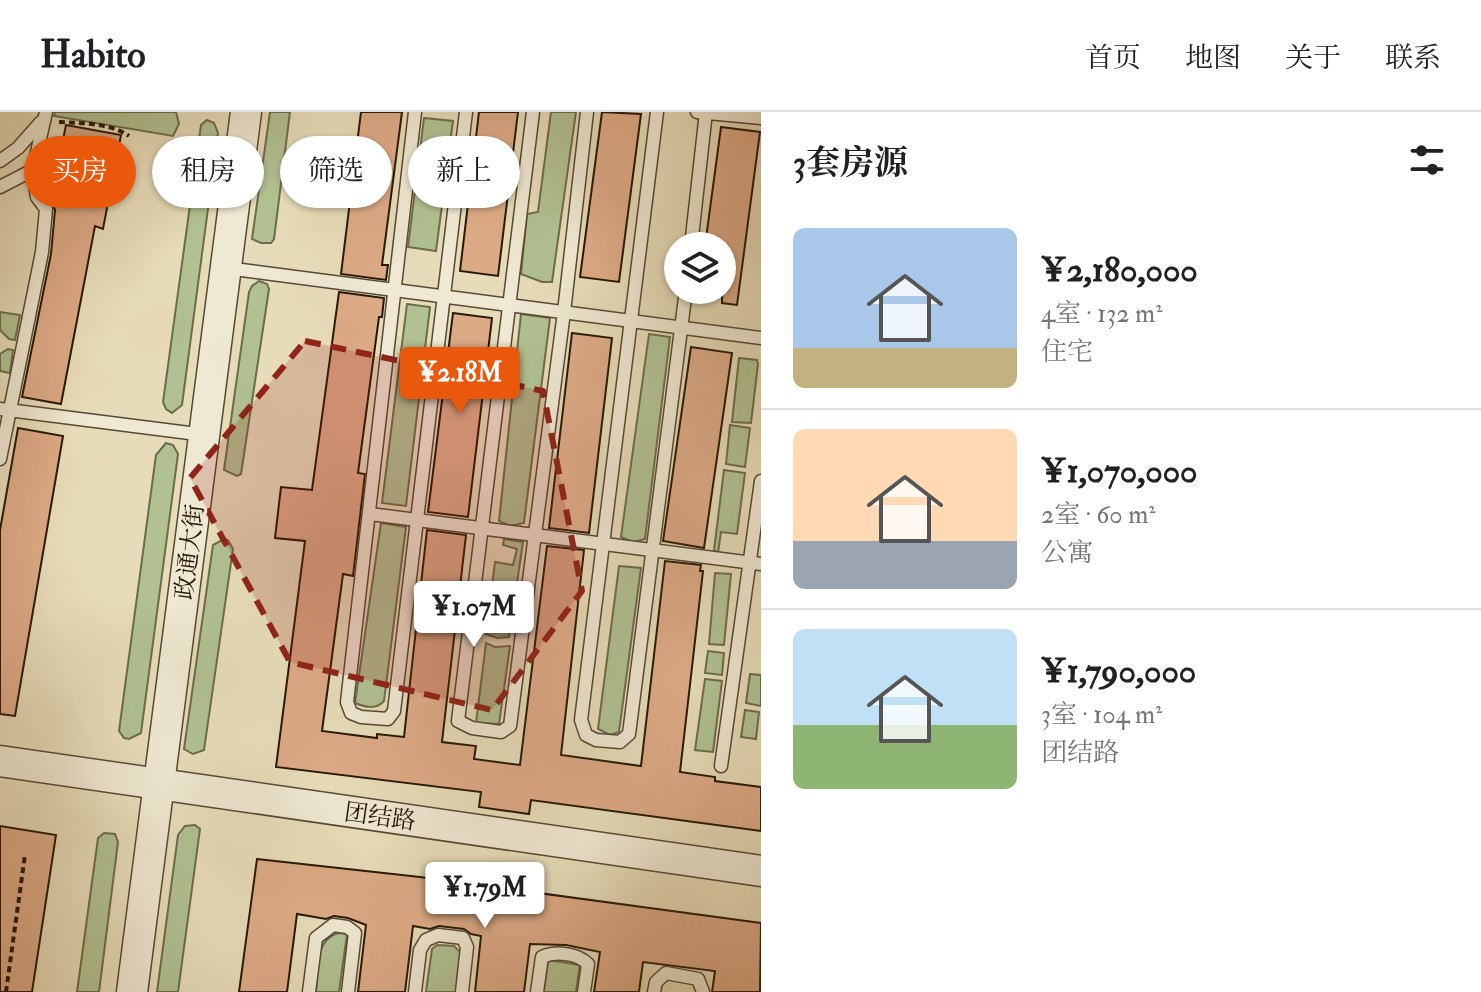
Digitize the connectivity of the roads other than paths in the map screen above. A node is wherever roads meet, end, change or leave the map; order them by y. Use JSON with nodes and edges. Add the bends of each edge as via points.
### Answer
{"nodes":[{"id":1,"x":246,"y":112,"type":"edge"},
{"id":2,"x":415,"y":112,"type":"edge"},
{"id":3,"x":466,"y":112,"type":"edge"},
{"id":4,"x":533,"y":112,"type":"edge"},
{"id":5,"x":587,"y":112,"type":"edge"},
{"id":6,"x":657,"y":112,"type":"edge"},
{"id":7,"x":697,"y":112,"type":"edge"},
{"id":8,"x":706,"y":112,"type":"edge"},
{"id":9,"x":45,"y":116,"type":"edge"},
{"id":10,"x":761,"y":118,"type":"edge"},
{"id":11,"x":39,"y":136,"type":"edge"},
{"id":12,"x":0,"y":161,"type":"edge"},
{"id":13,"x":24,"y":172,"type":"edge"},
{"id":14,"x":0,"y":173,"type":"edge"},
{"id":15,"x":24,"y":174,"type":"edge"},
{"id":16,"x":0,"y":187,"type":"edge"},
{"id":17,"x":45,"y":208,"type":"edge"},
{"id":18,"x":693,"y":232,"type":"edge"},
{"id":19,"x":226,"y":268,"type":"junction"},
{"id":20,"x":393,"y":290,"type":"junction"},
{"id":21,"x":444,"y":296,"type":"junction"},
{"id":22,"x":684,"y":304,"type":"edge"},
{"id":23,"x":508,"y":305,"type":"junction"},
{"id":24,"x":564,"y":312,"type":"junction"},
{"id":25,"x":632,"y":321,"type":"junction"},
{"id":26,"x":681,"y":327,"type":"junction"},
{"id":27,"x":761,"y":338,"type":"edge"},
{"id":28,"x":4,"y":409,"type":"edge"},
{"id":29,"x":205,"y":435,"type":"junction"},
{"id":30,"x":0,"y":459,"type":"edge"},
{"id":31,"x":761,"y":481,"type":"edge"},
{"id":32,"x":370,"y":514,"type":"junction"},
{"id":33,"x":417,"y":520,"type":"junction"},
{"id":34,"x":481,"y":528,"type":"junction"},
{"id":35,"x":535,"y":535,"type":"junction"},
{"id":36,"x":603,"y":544,"type":"junction"},
{"id":37,"x":653,"y":550,"type":"junction"},
{"id":38,"x":756,"y":564,"type":"edge"},
{"id":39,"x":0,"y":761,"type":"edge"},
{"id":40,"x":721,"y":766,"type":"dead end"},
{"id":41,"x":160,"y":785,"type":"junction"},
{"id":42,"x":761,"y":871,"type":"edge"},
{"id":43,"x":132,"y":992,"type":"edge"},
{"id":44,"x":309,"y":992,"type":"edge"},
{"id":45,"x":348,"y":992,"type":"edge"},
{"id":46,"x":415,"y":992,"type":"edge"},
{"id":47,"x":462,"y":992,"type":"edge"},
{"id":48,"x":537,"y":992,"type":"edge"},
{"id":49,"x":584,"y":992,"type":"edge"},
{"id":50,"x":654,"y":992,"type":"edge"},
{"id":51,"x":703,"y":992,"type":"edge"}],
"edges":[{"from":1,"to":19,"type":"street","name":"政通大街"},
{"from":2,"to":20,"type":"lane"},
{"from":3,"to":21,"type":"lane"},
{"from":4,"to":23,"type":"lane"},
{"from":5,"to":24,"type":"lane"},
{"from":6,"to":25,"type":"lane"},
{"from":7,"to":8,"type":"lane"},
{"from":8,"to":10,"type":"lane"},
{"from":8,"to":18,"type":"lane"},
{"from":9,"to":11,"type":"lane"},
{"from":9,"to":12,"type":"lane"},
{"from":13,"to":14,"type":"lane"},
{"from":15,"to":16,"type":"lane"},
{"from":17,"to":28,"type":"lane","via":[[42,252]]},
{"from":19,"to":20,"type":"lane"},
{"from":19,"to":29,"type":"street","name":"政通大街"},
{"from":20,"to":21,"type":"lane"},
{"from":20,"to":32,"type":"lane"},
{"from":21,"to":23,"type":"lane"},
{"from":21,"to":33,"type":"lane"},
{"from":22,"to":26,"type":"lane"},
{"from":23,"to":24,"type":"lane"},
{"from":23,"to":34,"type":"lane"},
{"from":24,"to":25,"type":"lane"},
{"from":24,"to":35,"type":"lane"},
{"from":25,"to":26,"type":"lane"},
{"from":25,"to":36,"type":"lane"},
{"from":26,"to":27,"type":"lane"},
{"from":26,"to":37,"type":"lane"},
{"from":28,"to":29,"type":"lane"},
{"from":28,"to":30,"type":"lane"},
{"from":29,"to":41,"type":"street","name":"政通大街"},
{"from":31,"to":38,"type":"lane"},
{"from":32,"to":33,"type":"lane"},
{"from":32,"to":33,"type":"lane","via":[[347,702],[351,713],[361,717],[388,719],[394,711]]},
{"from":33,"to":34,"type":"lane"},
{"from":34,"to":35,"type":"lane"},
{"from":34,"to":35,"type":"lane","via":[[458,721],[501,732],[510,726]]},
{"from":35,"to":36,"type":"lane"},
{"from":36,"to":37,"type":"lane"},
{"from":36,"to":37,"type":"lane","via":[[581,720],[586,735],[596,740],[620,742],[629,734]]},
{"from":37,"to":38,"type":"lane"},
{"from":38,"to":40,"type":"lane"},
{"from":39,"to":41,"type":"street","name":"团结路"},
{"from":41,"to":42,"type":"street","name":"团结路"},
{"from":41,"to":43,"type":"street","name":"政通大街"},
{"from":44,"to":45,"type":"lane","via":[[316,938],[333,925],[355,933]]},
{"from":46,"to":47,"type":"lane","via":[[420,950],[438,935],[463,938],[467,947]]},
{"from":48,"to":49,"type":"lane","via":[[542,957],[551,952],[581,957],[588,964]]},
{"from":50,"to":51,"type":"lane","via":[[666,973],[698,979]]}]}
